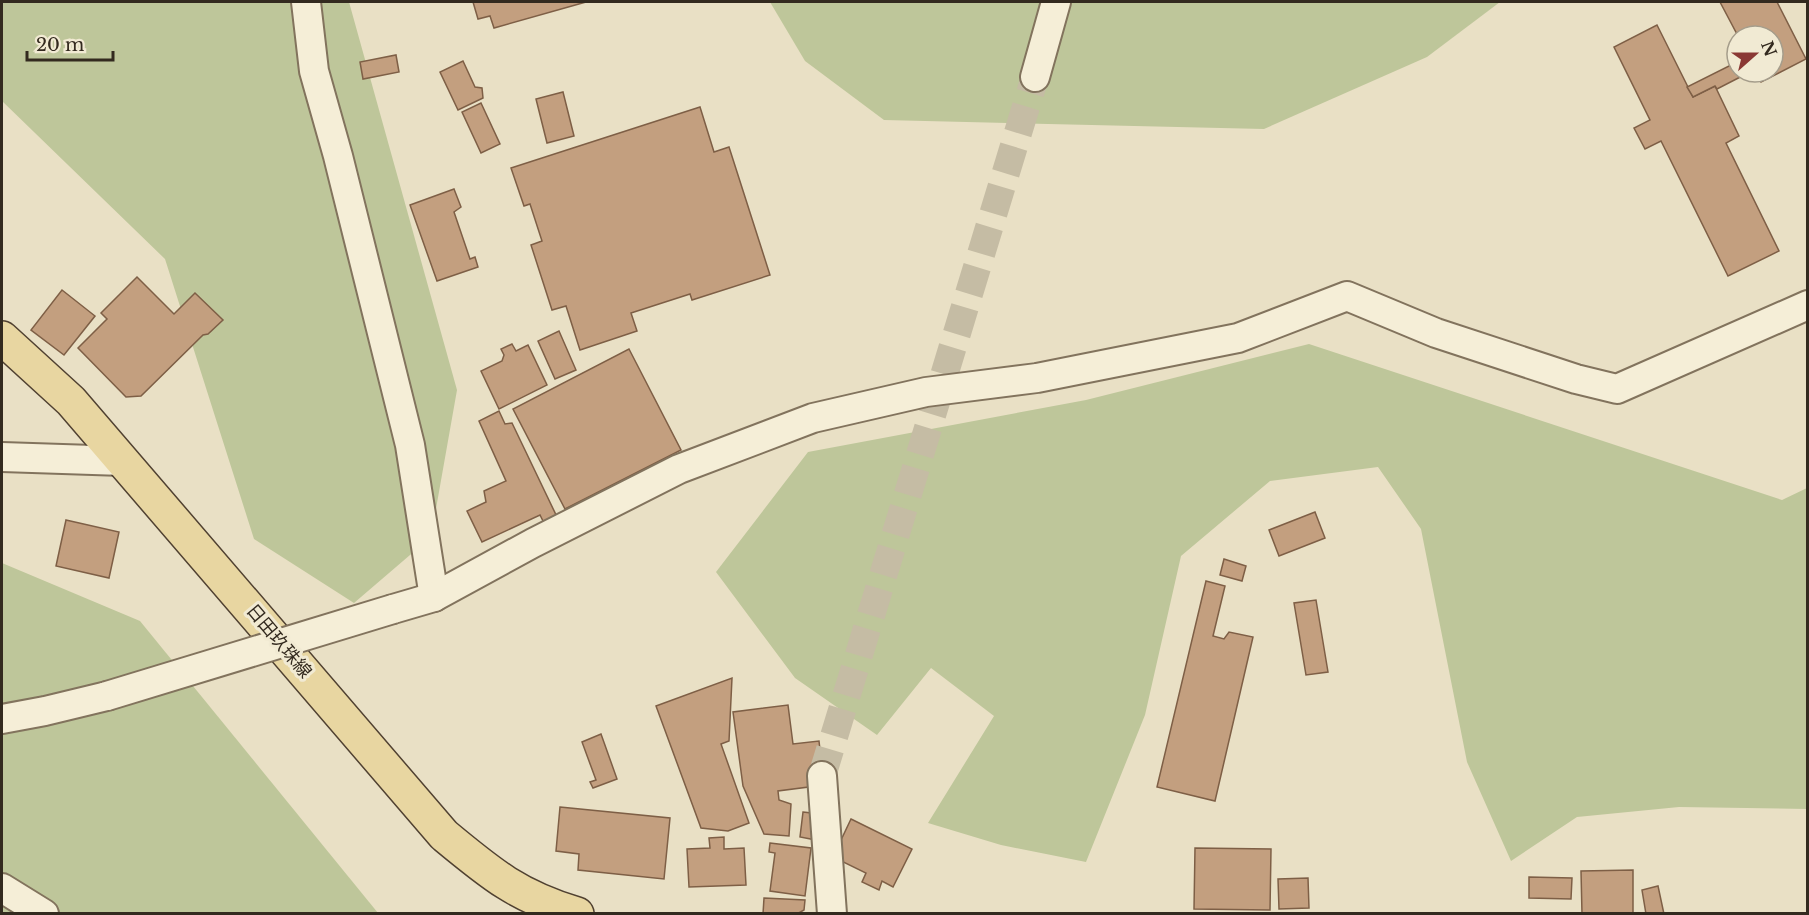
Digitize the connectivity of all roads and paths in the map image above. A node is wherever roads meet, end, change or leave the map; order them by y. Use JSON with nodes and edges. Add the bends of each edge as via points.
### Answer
{"nodes":[{"id":1,"x":306,"y":2,"type":"edge"},
{"id":2,"x":1056,"y":2,"type":"edge"},
{"id":3,"x":1035,"y":77,"type":"tunnel mouth"},
{"id":4,"x":1808,"y":305,"type":"edge"},
{"id":5,"x":2,"y":338,"type":"edge"},
{"id":6,"x":2,"y":457,"type":"edge"},
{"id":7,"x":123,"y":461,"type":"junction"},
{"id":8,"x":434,"y":597,"type":"junction"},
{"id":9,"x":2,"y":719,"type":"edge"},
{"id":10,"x":822,"y":776,"type":"tunnel mouth"},
{"id":11,"x":2,"y":888,"type":"edge"},
{"id":12,"x":44,"y":914,"type":"edge"},
{"id":13,"x":577,"y":914,"type":"edge"},
{"id":14,"x":832,"y":914,"type":"edge"}],
"edges":[{"from":1,"to":8,"type":"street","via":[[314,71],[410,445]]},
{"from":2,"to":3,"type":"street"},
{"from":4,"to":8,"type":"street","via":[[1617,388],[1576,379],[1436,333],[1347,296],[1238,338],[1037,378],[926,392],[813,418],[679,470]]},
{"from":5,"to":7,"type":"main road","name":"日田玖珠線","via":[[71,401]]},
{"from":6,"to":7,"type":"street"},
{"from":7,"to":13,"type":"main road","name":"日田玖珠線","via":[[444,835],[488,872],[525,896]]},
{"from":8,"to":9,"type":"street","bridge":true,"via":[[107,696]]},
{"from":10,"to":14,"type":"street"},
{"from":11,"to":12,"type":"street"}]}
